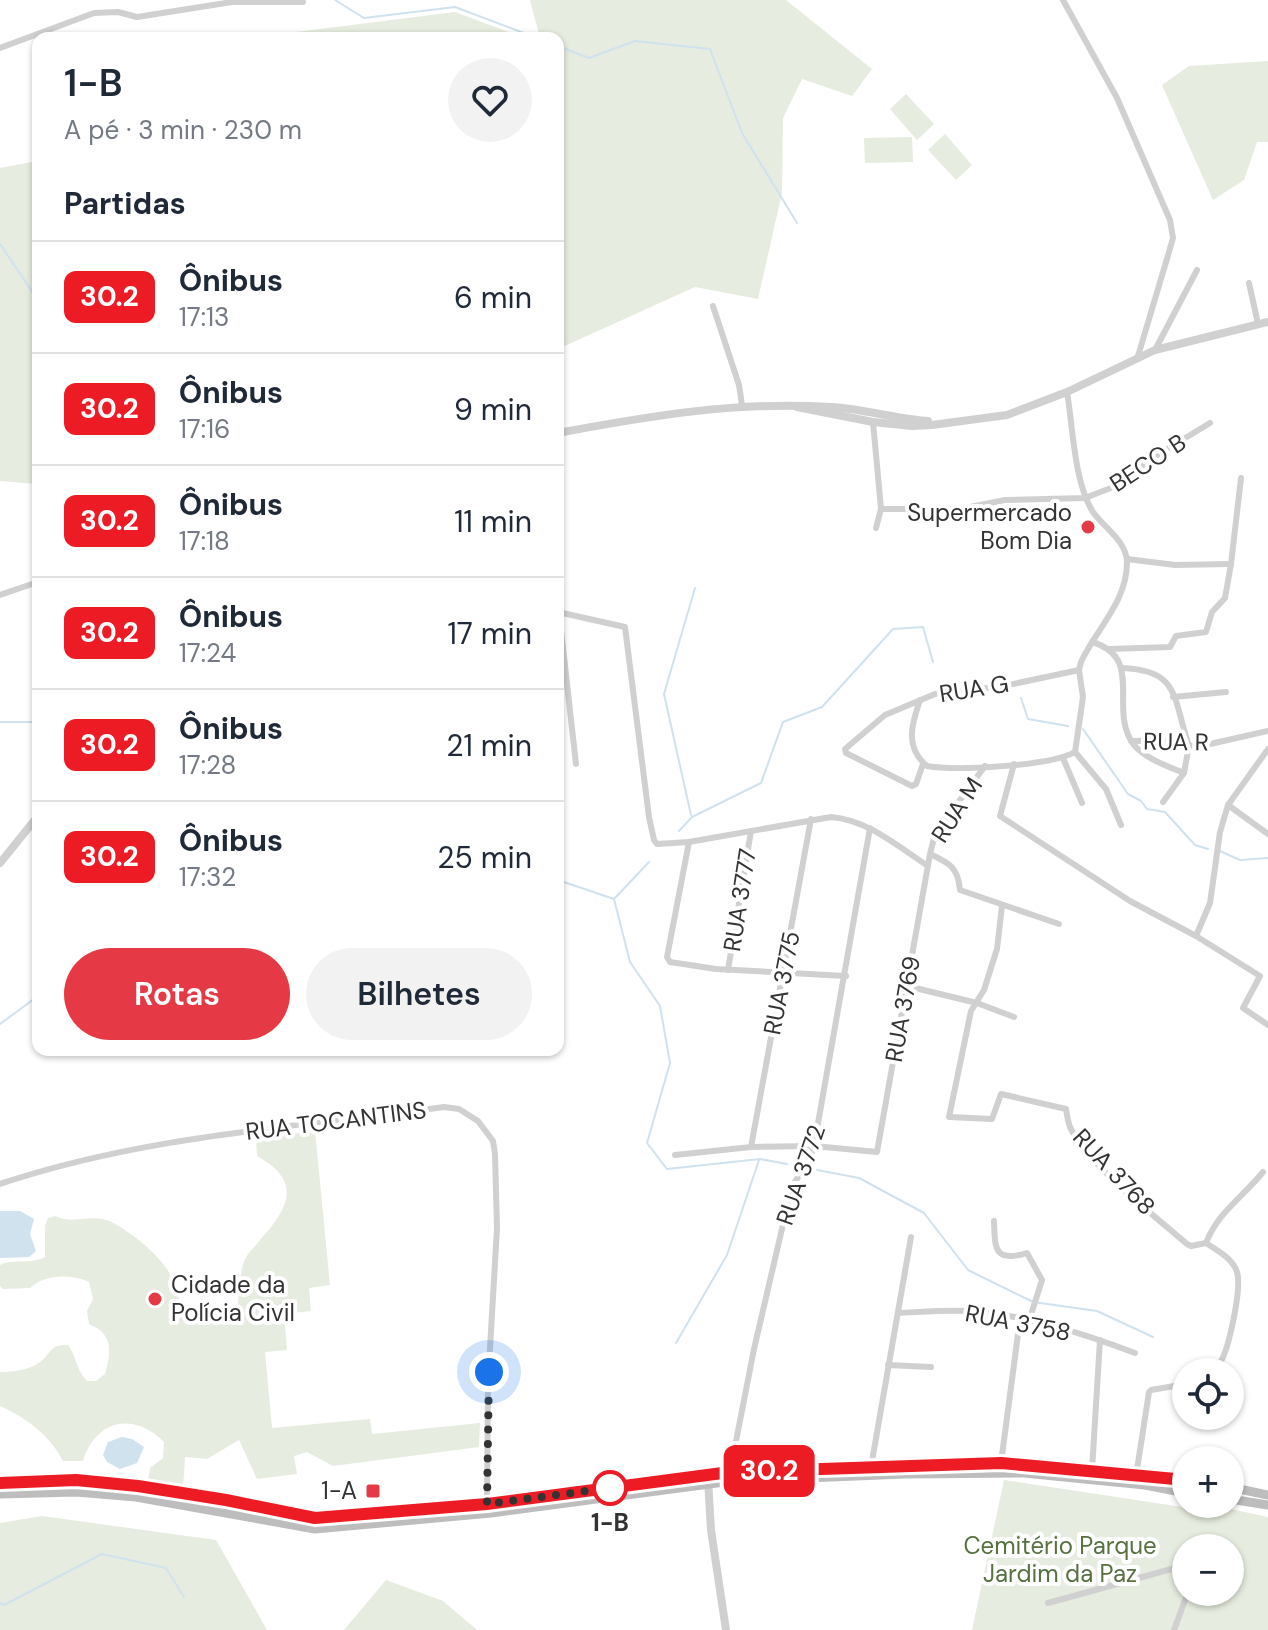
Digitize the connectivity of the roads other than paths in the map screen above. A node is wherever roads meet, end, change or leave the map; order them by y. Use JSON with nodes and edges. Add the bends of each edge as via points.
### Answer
{"nodes":[{"id":1,"x":1063,"y":0,"type":"edge"},
{"id":2,"x":303,"y":2,"type":"dead end"},
{"id":3,"x":43,"y":32,"type":"edge"},
{"id":4,"x":32,"y":36,"type":"edge"},
{"id":5,"x":0,"y":48,"type":"edge"},
{"id":6,"x":1197,"y":270,"type":"dead end"},
{"id":7,"x":1249,"y":283,"type":"dead end"},
{"id":8,"x":713,"y":306,"type":"dead end"},
{"id":9,"x":1268,"y":322,"type":"edge"},
{"id":10,"x":1258,"y":324,"type":"junction"},
{"id":11,"x":1155,"y":350,"type":"junction"},
{"id":12,"x":1138,"y":356,"type":"junction"},
{"id":13,"x":1067,"y":392,"type":"junction"},
{"id":14,"x":742,"y":405,"type":"junction"},
{"id":15,"x":797,"y":407,"type":"junction"},
{"id":16,"x":873,"y":411,"type":"junction"},
{"id":17,"x":873,"y":422,"type":"junction"},
{"id":18,"x":953,"y":422,"type":"junction"},
{"id":19,"x":1210,"y":423,"type":"dead end"},
{"id":20,"x":564,"y":432,"type":"edge"},
{"id":21,"x":1241,"y":478,"type":"dead end"},
{"id":22,"x":1085,"y":498,"type":"junction"},
{"id":23,"x":881,"y":509,"type":"junction"},
{"id":24,"x":876,"y":528,"type":"dead end"},
{"id":25,"x":1127,"y":559,"type":"junction"},
{"id":26,"x":1231,"y":564,"type":"junction"},
{"id":27,"x":32,"y":584,"type":"edge"},
{"id":28,"x":0,"y":595,"type":"edge"},
{"id":29,"x":564,"y":613,"type":"edge"},
{"id":30,"x":1092,"y":642,"type":"junction"},
{"id":31,"x":1110,"y":649,"type":"junction"},
{"id":32,"x":564,"y":657,"type":"edge"},
{"id":33,"x":1122,"y":668,"type":"junction"},
{"id":34,"x":1079,"y":670,"type":"junction"},
{"id":35,"x":1226,"y":692,"type":"dead end"},
{"id":36,"x":1173,"y":697,"type":"junction"},
{"id":37,"x":920,"y":700,"type":"junction"},
{"id":38,"x":1268,"y":731,"type":"edge"},
{"id":39,"x":1131,"y":741,"type":"junction"},
{"id":40,"x":1188,"y":743,"type":"junction"},
{"id":41,"x":1268,"y":749,"type":"edge"},
{"id":42,"x":1075,"y":752,"type":"junction"},
{"id":43,"x":1063,"y":758,"type":"junction"},
{"id":44,"x":576,"y":764,"type":"dead end"},
{"id":45,"x":923,"y":764,"type":"junction"},
{"id":46,"x":1014,"y":764,"type":"junction"},
{"id":47,"x":985,"y":766,"type":"junction"},
{"id":48,"x":1184,"y":773,"type":"junction"},
{"id":49,"x":1163,"y":802,"type":"dead end"},
{"id":50,"x":1082,"y":803,"type":"dead end"},
{"id":51,"x":1228,"y":805,"type":"junction"},
{"id":52,"x":811,"y":819,"type":"junction"},
{"id":53,"x":32,"y":823,"type":"edge"},
{"id":54,"x":1121,"y":825,"type":"dead end"},
{"id":55,"x":870,"y":828,"type":"junction"},
{"id":56,"x":751,"y":831,"type":"junction"},
{"id":57,"x":1268,"y":834,"type":"edge"},
{"id":58,"x":689,"y":842,"type":"junction"},
{"id":59,"x":930,"y":854,"type":"junction"},
{"id":60,"x":0,"y":863,"type":"edge"},
{"id":61,"x":928,"y":866,"type":"junction"},
{"id":62,"x":1002,"y":906,"type":"junction"},
{"id":63,"x":1059,"y":924,"type":"dead end"},
{"id":64,"x":1196,"y":936,"type":"junction"},
{"id":65,"x":728,"y":970,"type":"junction"},
{"id":66,"x":785,"y":971,"type":"junction"},
{"id":67,"x":1268,"y":972,"type":"edge"},
{"id":68,"x":846,"y":976,"type":"junction"},
{"id":69,"x":1260,"y":976,"type":"junction"},
{"id":70,"x":907,"y":986,"type":"junction"},
{"id":71,"x":977,"y":1003,"type":"junction"},
{"id":72,"x":1014,"y":1017,"type":"dead end"},
{"id":73,"x":1268,"y":1025,"type":"edge"},
{"id":74,"x":814,"y":1146,"type":"junction"},
{"id":75,"x":751,"y":1147,"type":"junction"},
{"id":76,"x":675,"y":1155,"type":"dead end"},
{"id":77,"x":1263,"y":1172,"type":"dead end"},
{"id":78,"x":0,"y":1184,"type":"edge"},
{"id":79,"x":994,"y":1221,"type":"dead end"},
{"id":80,"x":911,"y":1237,"type":"dead end"},
{"id":81,"x":1206,"y":1243,"type":"junction"},
{"id":82,"x":898,"y":1313,"type":"junction"},
{"id":83,"x":1020,"y":1319,"type":"junction"},
{"id":84,"x":1029,"y":1321,"type":"junction"},
{"id":85,"x":1100,"y":1340,"type":"junction"},
{"id":86,"x":1135,"y":1353,"type":"dead end"},
{"id":87,"x":1221,"y":1358,"type":"edge"},
{"id":88,"x":888,"y":1365,"type":"junction"},
{"id":89,"x":931,"y":1367,"type":"dead end"},
{"id":90,"x":1172,"y":1387,"type":"edge"},
{"id":91,"x":1001,"y":1463,"type":"junction"},
{"id":92,"x":871,"y":1467,"type":"junction"},
{"id":93,"x":1092,"y":1470,"type":"junction"},
{"id":94,"x":730,"y":1472,"type":"junction"},
{"id":95,"x":1136,"y":1476,"type":"junction"},
{"id":96,"x":708,"y":1479,"type":"junction"},
{"id":97,"x":1172,"y":1479,"type":"edge"},
{"id":98,"x":0,"y":1483,"type":"edge"},
{"id":99,"x":1172,"y":1490,"type":"edge"},
{"id":100,"x":1244,"y":1490,"type":"edge"},
{"id":101,"x":0,"y":1494,"type":"edge"},
{"id":102,"x":1268,"y":1495,"type":"edge"},
{"id":103,"x":1244,"y":1501,"type":"edge"},
{"id":104,"x":487,"y":1504,"type":"junction"},
{"id":105,"x":1268,"y":1505,"type":"edge"},
{"id":106,"x":1172,"y":1569,"type":"edge"},
{"id":107,"x":1048,"y":1603,"type":"dead end"},
{"id":108,"x":1183,"y":1606,"type":"edge"},
{"id":109,"x":726,"y":1630,"type":"edge"},
{"id":110,"x":1174,"y":1630,"type":"edge"}],
"edges":[{"from":1,"to":12,"type":"street","via":[[1117,98],[1170,220],[1173,238]]},
{"from":2,"to":3,"type":"street","via":[[232,2],[137,17],[94,13]]},
{"from":4,"to":5,"type":"street"},
{"from":6,"to":11,"type":"street"},
{"from":7,"to":10,"type":"street"},
{"from":8,"to":14,"type":"street"},
{"from":9,"to":10,"type":"street"},
{"from":10,"to":11,"type":"street"},
{"from":11,"to":12,"type":"street"},
{"from":12,"to":13,"type":"street"},
{"from":13,"to":18,"type":"street","via":[[1007,415]]},
{"from":13,"to":22,"type":"street"},
{"from":14,"to":15,"type":"street"},
{"from":14,"to":20,"type":"street"},
{"from":15,"to":16,"type":"street"},
{"from":15,"to":17,"type":"street"},
{"from":16,"to":17,"type":"street","via":[[868,417]]},
{"from":16,"to":18,"type":"street"},
{"from":17,"to":18,"type":"street"},
{"from":17,"to":23,"type":"street"},
{"from":19,"to":22,"type":"street","name":"BECO B","via":[[1121,484]]},
{"from":21,"to":26,"type":"street"},
{"from":22,"to":23,"type":"street","via":[[1005,500],[960,509]]},
{"from":22,"to":25,"type":"street"},
{"from":23,"to":24,"type":"street"},
{"from":25,"to":26,"type":"street"},
{"from":25,"to":30,"type":"street","via":[[1119,600]]},
{"from":26,"to":31,"type":"street","via":[[1225,598],[1212,612],[1206,632],[1176,636],[1170,647]]},
{"from":27,"to":28,"type":"street"},
{"from":29,"to":58,"type":"street","via":[[625,627],[654,840],[662,845]]},
{"from":30,"to":31,"type":"street"},
{"from":30,"to":34,"type":"street"},
{"from":31,"to":33,"type":"street"},
{"from":32,"to":44,"type":"street"},
{"from":33,"to":36,"type":"street","via":[[1161,676]]},
{"from":33,"to":39,"type":"street"},
{"from":34,"to":37,"type":"street","name":"RUA G"},
{"from":34,"to":42,"type":"street","via":[[1083,697]]},
{"from":35,"to":36,"type":"street"},
{"from":36,"to":40,"type":"street"},
{"from":37,"to":45,"type":"street","via":[[910,730]]},
{"from":37,"to":45,"type":"street","name":"RUA G","via":[[876,722],[845,751],[912,786]]},
{"from":38,"to":40,"type":"street","name":"RUA R"},
{"from":39,"to":40,"type":"street","name":"RUA R"},
{"from":39,"to":48,"type":"street","via":[[1151,758]]},
{"from":40,"to":48,"type":"street"},
{"from":41,"to":51,"type":"street"},
{"from":42,"to":43,"type":"street"},
{"from":42,"to":54,"type":"street","via":[[1106,789]]},
{"from":43,"to":46,"type":"street"},
{"from":43,"to":50,"type":"street"},
{"from":45,"to":47,"type":"street"},
{"from":46,"to":47,"type":"street"},
{"from":46,"to":64,"type":"street","via":[[1000,816],[1130,901]]},
{"from":47,"to":59,"type":"street","name":"RUA M","via":[[935,834]]},
{"from":48,"to":49,"type":"street"},
{"from":51,"to":57,"type":"street"},
{"from":51,"to":64,"type":"street","via":[[1210,903]]},
{"from":52,"to":55,"type":"street","via":[[851,819]]},
{"from":52,"to":56,"type":"street"},
{"from":52,"to":66,"type":"street","name":"RUA 3775"},
{"from":53,"to":60,"type":"street"},
{"from":55,"to":61,"type":"street"},
{"from":55,"to":68,"type":"street","name":"RUA 3772"},
{"from":56,"to":58,"type":"street"},
{"from":56,"to":65,"type":"street","name":"RUA 3777"},
{"from":58,"to":65,"type":"street","via":[[668,960]]},
{"from":59,"to":61,"type":"street","name":"RUA M"},
{"from":59,"to":62,"type":"street","via":[[953,865],[960,890]]},
{"from":61,"to":70,"type":"street","name":"RUA 3769"},
{"from":62,"to":63,"type":"street"},
{"from":62,"to":71,"type":"street","via":[[997,949]]},
{"from":64,"to":69,"type":"street"},
{"from":65,"to":66,"type":"street"},
{"from":66,"to":68,"type":"street"},
{"from":66,"to":75,"type":"street","name":"RUA 3775"},
{"from":67,"to":69,"type":"street"},
{"from":68,"to":74,"type":"street","name":"RUA 3772"},
{"from":69,"to":73,"type":"street","via":[[1243,1008]]},
{"from":70,"to":71,"type":"street"},
{"from":70,"to":74,"type":"street","name":"RUA 3769","via":[[877,1152]]},
{"from":71,"to":72,"type":"street"},
{"from":71,"to":81,"type":"street","name":"RUA 3768","via":[[963,1039],[949,1117],[992,1119],[1001,1094],[1066,1109],[1077,1139],[1133,1199],[1187,1244]]},
{"from":74,"to":75,"type":"street"},
{"from":74,"to":94,"type":"street","name":"RUA 3772","via":[[792,1186]]},
{"from":75,"to":76,"type":"street"},
{"from":77,"to":81,"type":"street","via":[[1214,1222]]},
{"from":78,"to":104,"type":"street","name":"RUA TOCANTINS","via":[[53,1166],[198,1139],[444,1107],[470,1114],[493,1141],[495,1154]]},
{"from":79,"to":84,"type":"street","via":[[999,1254],[1027,1253],[1042,1280]]},
{"from":80,"to":82,"type":"street"},
{"from":81,"to":87,"type":"street","via":[[1237,1271],[1236,1309]]},
{"from":82,"to":83,"type":"street","name":"RUA 3758","via":[[967,1311]]},
{"from":82,"to":88,"type":"street"},
{"from":83,"to":84,"type":"street","name":"RUA 3758"},
{"from":83,"to":91,"type":"street"},
{"from":84,"to":85,"type":"street","name":"RUA 3758"},
{"from":85,"to":86,"type":"street","name":"RUA 3758"},
{"from":85,"to":93,"type":"street"},
{"from":88,"to":89,"type":"street"},
{"from":88,"to":92,"type":"street"},
{"from":90,"to":95,"type":"street","via":[[1149,1392]]},
{"from":91,"to":92,"type":"main road"},
{"from":91,"to":93,"type":"main road"},
{"from":92,"to":94,"type":"main road"},
{"from":93,"to":95,"type":"main road"},
{"from":94,"to":96,"type":"main road"},
{"from":95,"to":97,"type":"main road"},
{"from":96,"to":99,"type":"main road","via":[[1001,1472]]},
{"from":96,"to":101,"type":"main road","via":[[491,1513],[315,1529],[136,1497]]},
{"from":96,"to":104,"type":"main road"},
{"from":96,"to":109,"type":"street"},
{"from":98,"to":104,"type":"main road","via":[[76,1480],[138,1486],[315,1518]]},
{"from":100,"to":102,"type":"main road"},
{"from":103,"to":105,"type":"main road"},
{"from":106,"to":107,"type":"street"},
{"from":108,"to":110,"type":"street"}]}
